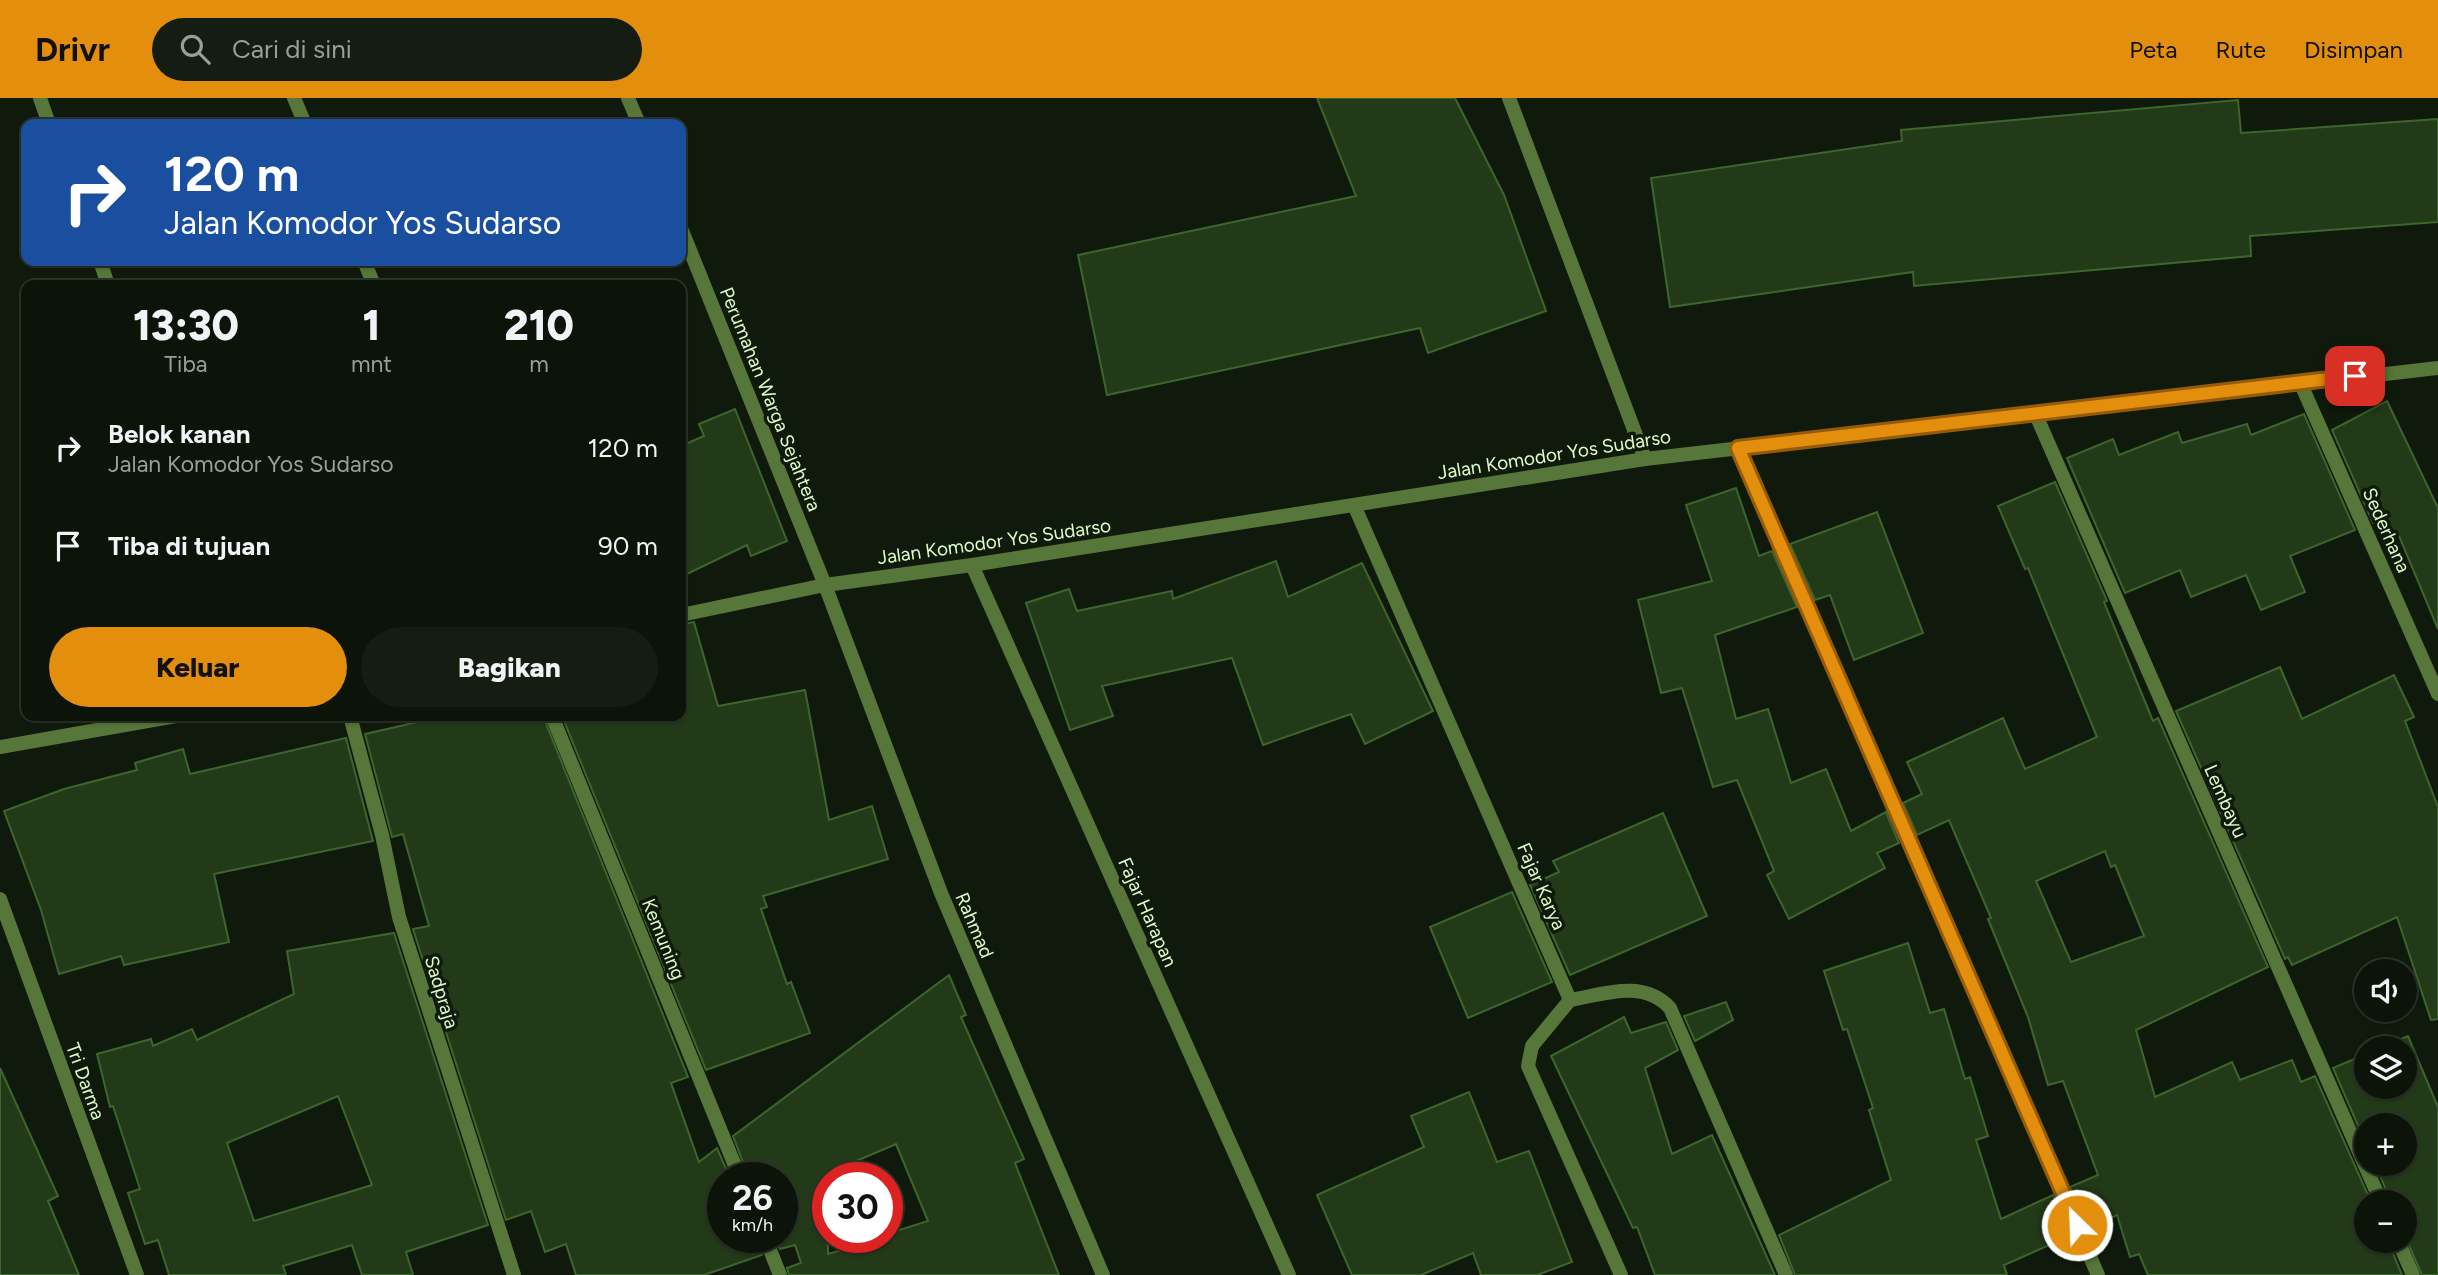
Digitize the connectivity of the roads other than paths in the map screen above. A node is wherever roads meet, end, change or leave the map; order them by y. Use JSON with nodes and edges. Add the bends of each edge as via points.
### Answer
{"nodes":[{"id":1,"x":40,"y":98,"type":"edge"},
{"id":2,"x":293,"y":98,"type":"edge"},
{"id":3,"x":628,"y":98,"type":"edge"},
{"id":4,"x":1509,"y":98,"type":"edge"},
{"id":5,"x":47,"y":119,"type":"edge"},
{"id":6,"x":303,"y":119,"type":"edge"},
{"id":7,"x":637,"y":119,"type":"edge"},
{"id":8,"x":686,"y":240,"type":"edge"},
{"id":9,"x":2438,"y":368,"type":"edge"},
{"id":10,"x":2300,"y":382,"type":"junction"},
{"id":11,"x":2036,"y":415,"type":"junction"},
{"id":12,"x":1738,"y":448,"type":"junction"},
{"id":13,"x":1646,"y":458,"type":"junction"},
{"id":14,"x":1354,"y":505,"type":"junction"},
{"id":15,"x":972,"y":565,"type":"junction"},
{"id":16,"x":825,"y":585,"type":"junction"},
{"id":17,"x":686,"y":614,"type":"edge"},
{"id":18,"x":2438,"y":694,"type":"edge"},
{"id":19,"x":148,"y":721,"type":"edge"},
{"id":20,"x":350,"y":721,"type":"edge"},
{"id":21,"x":554,"y":721,"type":"edge"},
{"id":22,"x":0,"y":747,"type":"edge"},
{"id":23,"x":0,"y":900,"type":"edge"},
{"id":24,"x":1570,"y":1000,"type":"junction"},
{"id":25,"x":733,"y":1162,"type":"edge"},
{"id":26,"x":2376,"y":1190,"type":"edge"},
{"id":27,"x":771,"y":1253,"type":"edge"},
{"id":28,"x":2403,"y":1253,"type":"edge"},
{"id":29,"x":137,"y":1275,"type":"edge"},
{"id":30,"x":514,"y":1275,"type":"edge"},
{"id":31,"x":780,"y":1275,"type":"edge"},
{"id":32,"x":1103,"y":1275,"type":"edge"},
{"id":33,"x":1289,"y":1275,"type":"edge"},
{"id":34,"x":1621,"y":1275,"type":"edge"},
{"id":35,"x":1786,"y":1275,"type":"edge"},
{"id":36,"x":2098,"y":1275,"type":"edge"},
{"id":37,"x":2413,"y":1275,"type":"edge"}],
"edges":[{"from":1,"to":5,"type":"street"},
{"from":2,"to":6,"type":"street"},
{"from":3,"to":7,"type":"street"},
{"from":4,"to":13,"type":"street"},
{"from":8,"to":16,"type":"street","name":"Perumahan Warga Sejahtera"},
{"from":9,"to":10,"type":"street","name":"Jalan Komodor Yos Sudarso"},
{"from":10,"to":11,"type":"street","name":"Jalan Komodor Yos Sudarso"},
{"from":10,"to":18,"type":"street","name":"Sederhana"},
{"from":11,"to":12,"type":"street","name":"Jalan Komodor Yos Sudarso"},
{"from":11,"to":26,"type":"street","name":"Lembayu"},
{"from":12,"to":13,"type":"street","name":"Jalan Komodor Yos Sudarso"},
{"from":12,"to":36,"type":"street"},
{"from":13,"to":14,"type":"street","name":"Jalan Komodor Yos Sudarso"},
{"from":14,"to":15,"type":"street","name":"Jalan Komodor Yos Sudarso"},
{"from":14,"to":24,"type":"street","name":"Fajar Karya"},
{"from":15,"to":16,"type":"street","name":"Jalan Komodor Yos Sudarso"},
{"from":15,"to":33,"type":"street","name":"Fajar Harapan"},
{"from":16,"to":17,"type":"street","name":"Jalan Komodor Yos Sudarso"},
{"from":16,"to":32,"type":"street","name":"Rahmad","via":[[941,893]]},
{"from":19,"to":22,"type":"street"},
{"from":20,"to":30,"type":"street","name":"Sadpraja","via":[[399,917]]},
{"from":21,"to":25,"type":"street","name":"Kemuning"},
{"from":23,"to":29,"type":"street","name":"Tri Darma"},
{"from":24,"to":34,"type":"street","via":[[1532,1046],[1528,1066]]},
{"from":24,"to":35,"type":"street","via":[[1646,991],[1670,1008]]},
{"from":27,"to":31,"type":"street"},
{"from":28,"to":37,"type":"street"}]}
